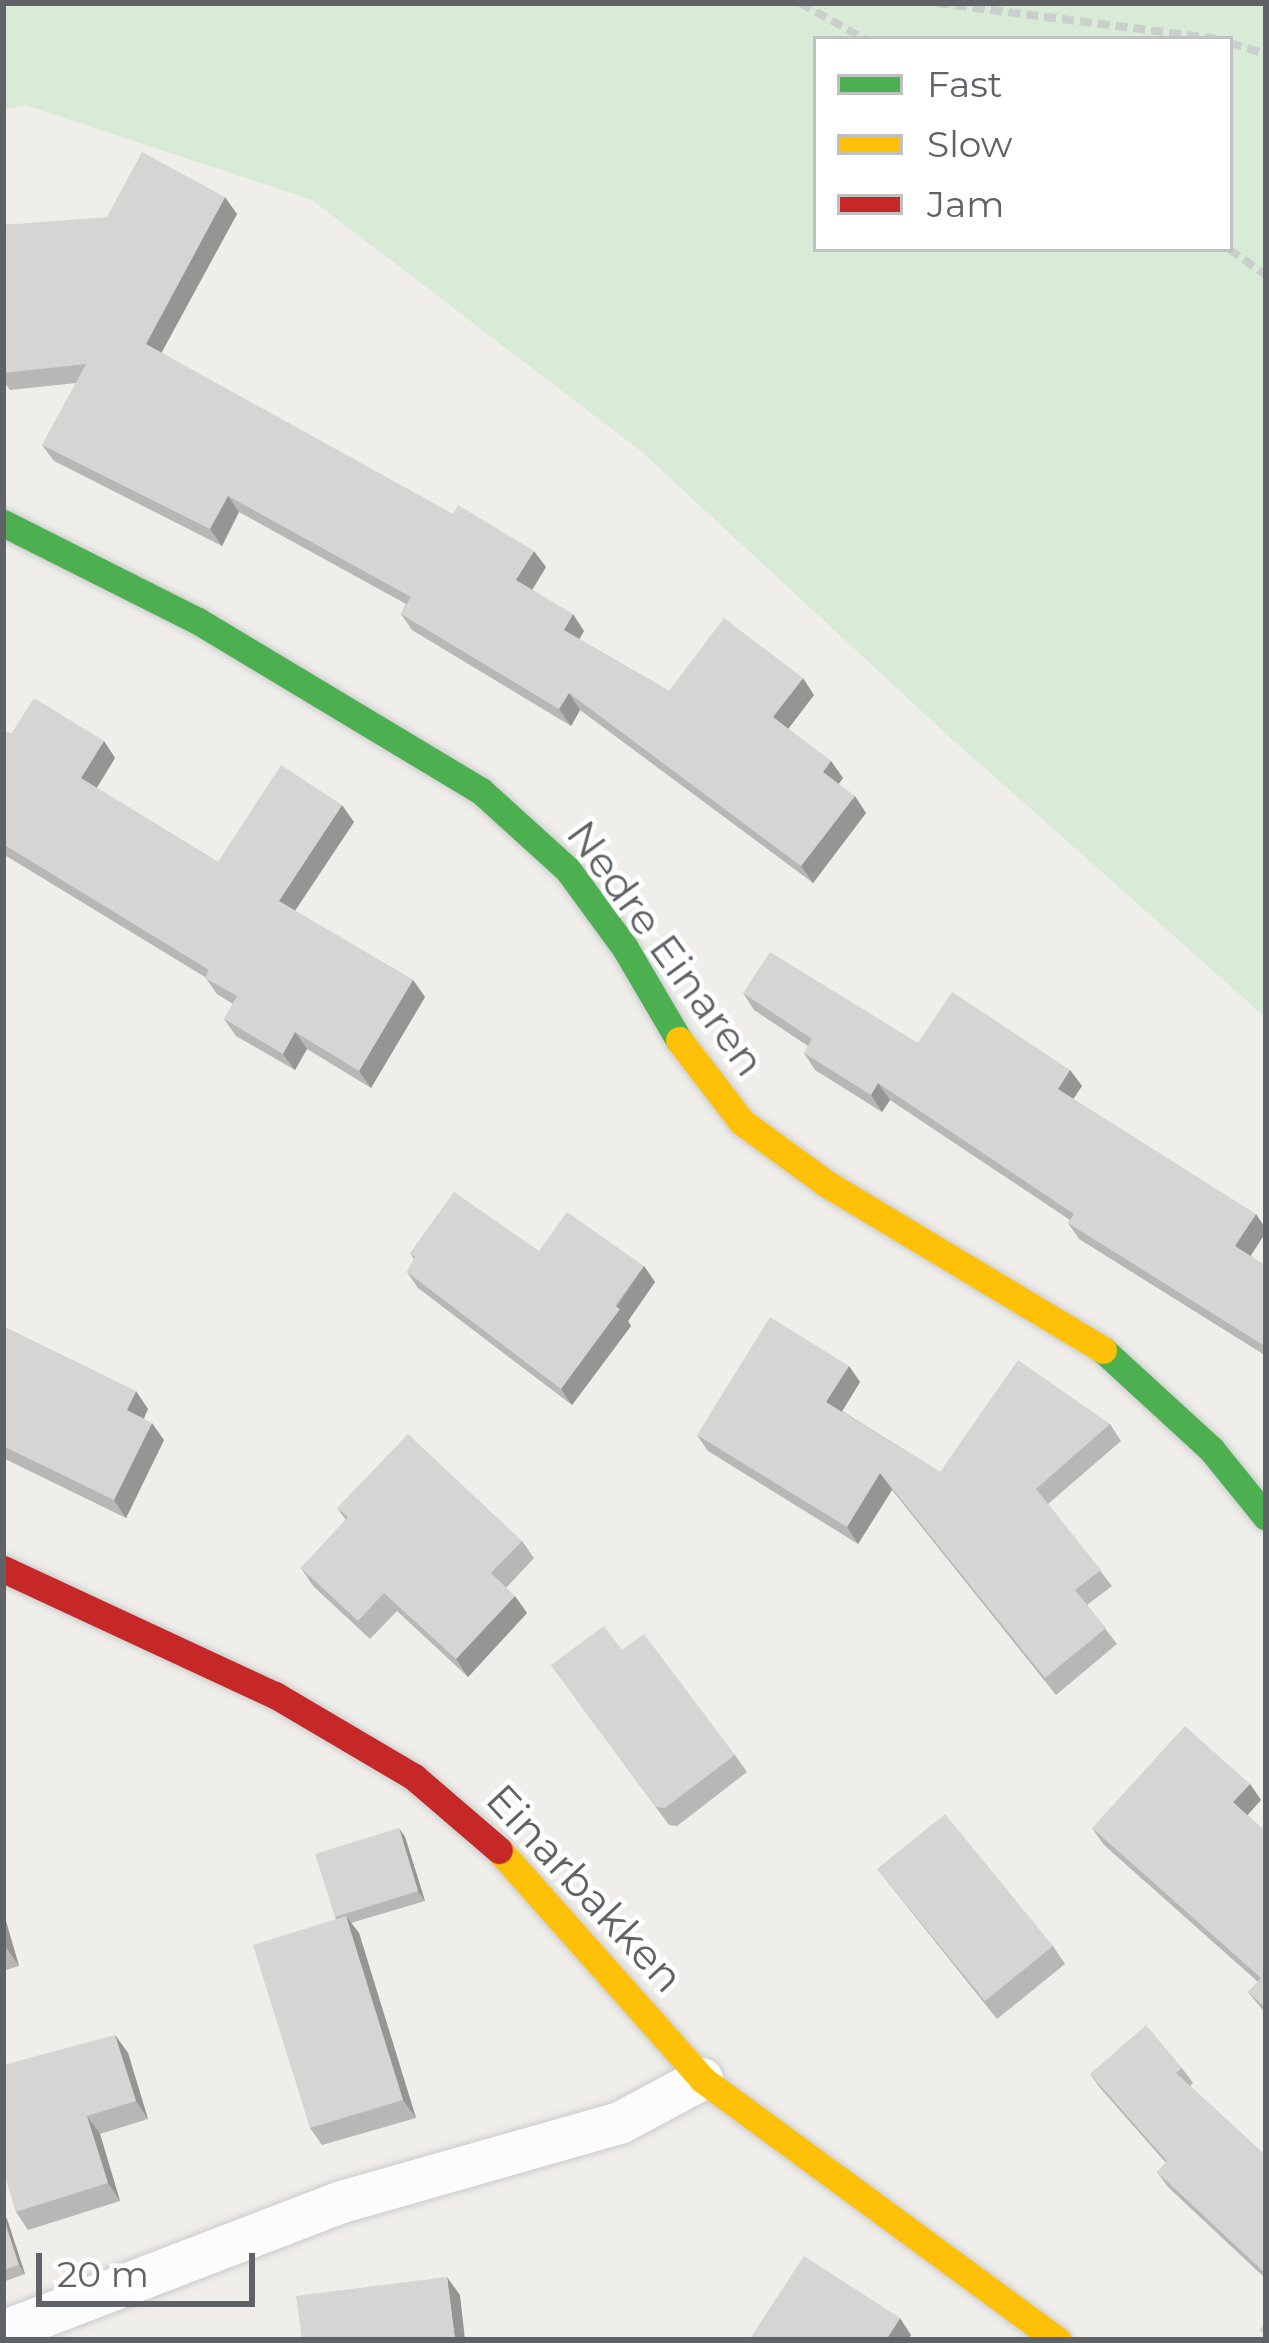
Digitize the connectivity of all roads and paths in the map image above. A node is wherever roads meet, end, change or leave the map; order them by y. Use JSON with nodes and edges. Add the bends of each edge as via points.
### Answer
{"nodes":[{"id":1,"x":800,"y":3,"type":"edge"},
{"id":2,"x":937,"y":3,"type":"edge"},
{"id":3,"x":860,"y":36,"type":"edge"},
{"id":4,"x":1194,"y":36,"type":"edge"},
{"id":5,"x":1233,"y":44,"type":"edge"},
{"id":6,"x":1266,"y":54,"type":"edge"},
{"id":7,"x":1233,"y":252,"type":"edge"},
{"id":8,"x":1266,"y":275,"type":"edge"},
{"id":9,"x":9,"y":525,"type":"edge"},
{"id":10,"x":1266,"y":1517,"type":"edge"},
{"id":11,"x":3,"y":1569,"type":"edge"},
{"id":12,"x":702,"y":2079,"type":"junction"},
{"id":13,"x":3,"y":2332,"type":"edge"},
{"id":14,"x":1057,"y":2340,"type":"edge"}],
"edges":[{"from":1,"to":3,"type":"path"},
{"from":2,"to":4,"type":"path"},
{"from":5,"to":6,"type":"path"},
{"from":7,"to":8,"type":"path"},
{"from":9,"to":10,"type":"street","name":"Nedre Einaren","via":[[198,621],[495,802],[568,870],[694,1066],[742,1121],[827,1184],[1083,1334],[1156,1393]]},
{"from":11,"to":12,"type":"street","name":"Einarbakken","via":[[275,1695],[414,1778],[511,1862]]},
{"from":12,"to":13,"type":"lane","via":[[620,2123],[342,2202]]},
{"from":12,"to":14,"type":"street","name":"Einarbakken"}]}
